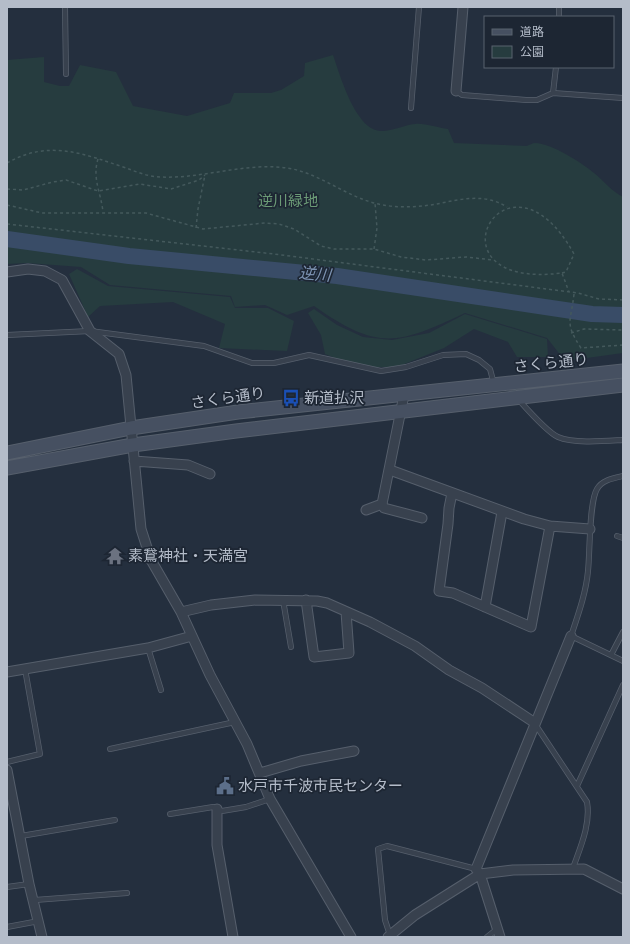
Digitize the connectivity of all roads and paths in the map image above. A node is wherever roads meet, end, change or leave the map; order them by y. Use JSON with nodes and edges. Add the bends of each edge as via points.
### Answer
{"nodes":[{"id":1,"x":65,"y":7,"type":"edge"},
{"id":2,"x":419,"y":7,"type":"edge"},
{"id":3,"x":463,"y":7,"type":"edge"},
{"id":4,"x":556,"y":68,"type":"edge"},
{"id":5,"x":66,"y":74,"type":"dead end"},
{"id":6,"x":456,"y":91,"type":"joint"},
{"id":7,"x":553,"y":93,"type":"junction"},
{"id":8,"x":623,"y":98,"type":"edge"},
{"id":9,"x":411,"y":108,"type":"dead end"},
{"id":10,"x":98,"y":159,"type":"junction"},
{"id":11,"x":7,"y":163,"type":"edge"},
{"id":12,"x":205,"y":175,"type":"junction"},
{"id":13,"x":7,"y":189,"type":"edge"},
{"id":14,"x":98,"y":191,"type":"junction"},
{"id":15,"x":375,"y":204,"type":"junction"},
{"id":16,"x":7,"y":205,"type":"edge"},
{"id":17,"x":507,"y":207,"type":"junction"},
{"id":18,"x":103,"y":212,"type":"junction"},
{"id":19,"x":7,"y":224,"type":"edge"},
{"id":20,"x":196,"y":228,"type":"junction"},
{"id":21,"x":374,"y":249,"type":"junction"},
{"id":22,"x":493,"y":260,"type":"junction"},
{"id":23,"x":7,"y":272,"type":"edge"},
{"id":24,"x":562,"y":273,"type":"junction"},
{"id":25,"x":569,"y":292,"type":"junction"},
{"id":26,"x":574,"y":293,"type":"junction"},
{"id":27,"x":623,"y":300,"type":"edge"},
{"id":28,"x":623,"y":330,"type":"edge"},
{"id":29,"x":90,"y":331,"type":"junction"},
{"id":30,"x":571,"y":333,"type":"junction"},
{"id":31,"x":7,"y":335,"type":"edge"},
{"id":32,"x":623,"y":345,"type":"edge"},
{"id":33,"x":623,"y":371,"type":"edge"},
{"id":34,"x":495,"y":385,"type":"junction"},
{"id":35,"x":623,"y":385,"type":"edge"},
{"id":36,"x":404,"y":395,"type":"junction"},
{"id":37,"x":517,"y":398,"type":"junction"},
{"id":38,"x":402,"y":411,"type":"junction"},
{"id":39,"x":131,"y":428,"type":"junction"},
{"id":40,"x":623,"y":440,"type":"edge"},
{"id":41,"x":133,"y":445,"type":"junction"},
{"id":42,"x":7,"y":453,"type":"edge"},
{"id":43,"x":134,"y":460,"type":"junction"},
{"id":44,"x":7,"y":468,"type":"edge"},
{"id":45,"x":390,"y":470,"type":"junction"},
{"id":46,"x":210,"y":474,"type":"dead end"},
{"id":47,"x":623,"y":476,"type":"edge"},
{"id":48,"x":452,"y":493,"type":"junction"},
{"id":49,"x":382,"y":504,"type":"junction"},
{"id":50,"x":366,"y":510,"type":"dead end"},
{"id":51,"x":502,"y":512,"type":"junction"},
{"id":52,"x":422,"y":518,"type":"dead end"},
{"id":53,"x":550,"y":526,"type":"junction"},
{"id":54,"x":590,"y":529,"type":"junction"},
{"id":55,"x":617,"y":536,"type":"dead end"},
{"id":56,"x":623,"y":538,"type":"edge"},
{"id":57,"x":283,"y":600,"type":"junction"},
{"id":58,"x":306,"y":600,"type":"junction"},
{"id":59,"x":485,"y":607,"type":"junction"},
{"id":60,"x":181,"y":612,"type":"junction"},
{"id":61,"x":346,"y":612,"type":"junction"},
{"id":62,"x":623,"y":632,"type":"edge"},
{"id":63,"x":192,"y":636,"type":"junction"},
{"id":64,"x":571,"y":636,"type":"junction"},
{"id":65,"x":291,"y":647,"type":"dead end"},
{"id":66,"x":148,"y":648,"type":"junction"},
{"id":67,"x":611,"y":655,"type":"junction"},
{"id":68,"x":623,"y":662,"type":"edge"},
{"id":69,"x":24,"y":669,"type":"junction"},
{"id":70,"x":7,"y":672,"type":"edge"},
{"id":71,"x":623,"y":685,"type":"edge"},
{"id":72,"x":161,"y":690,"type":"dead end"},
{"id":73,"x":235,"y":722,"type":"junction"},
{"id":74,"x":535,"y":723,"type":"junction"},
{"id":75,"x":110,"y":749,"type":"dead end"},
{"id":76,"x":354,"y":751,"type":"dead end"},
{"id":77,"x":7,"y":762,"type":"edge"},
{"id":78,"x":7,"y":770,"type":"edge"},
{"id":79,"x":260,"y":773,"type":"junction"},
{"id":80,"x":577,"y":786,"type":"junction"},
{"id":81,"x":270,"y":799,"type":"junction"},
{"id":82,"x":217,"y":809,"type":"junction"},
{"id":83,"x":170,"y":814,"type":"dead end"},
{"id":84,"x":115,"y":820,"type":"dead end"},
{"id":85,"x":21,"y":836,"type":"junction"},
{"id":86,"x":573,"y":868,"type":"junction"},
{"id":87,"x":478,"y":871,"type":"junction"},
{"id":88,"x":29,"y":884,"type":"junction"},
{"id":89,"x":7,"y":888,"type":"edge"},
{"id":90,"x":623,"y":890,"type":"edge"},
{"id":91,"x":127,"y":893,"type":"dead end"},
{"id":92,"x":35,"y":900,"type":"junction"},
{"id":93,"x":39,"y":921,"type":"junction"},
{"id":94,"x":7,"y":927,"type":"edge"},
{"id":95,"x":498,"y":933,"type":"edge"},
{"id":96,"x":389,"y":936,"type":"edge"},
{"id":97,"x":42,"y":937,"type":"edge"},
{"id":98,"x":233,"y":937,"type":"edge"},
{"id":99,"x":351,"y":937,"type":"edge"},
{"id":100,"x":487,"y":937,"type":"edge"}],
"edges":[{"from":1,"to":5,"type":"lane"},
{"from":2,"to":9,"type":"lane"},
{"from":3,"to":6,"type":"street"},
{"from":4,"to":7,"type":"lane"},
{"from":6,"to":7,"type":"lane","via":[[462,95],[526,100],[537,100]]},
{"from":7,"to":8,"type":"lane"},
{"from":10,"to":11,"type":"path","via":[[58,150],[34,151]]},
{"from":10,"to":12,"type":"path","via":[[158,177]]},
{"from":10,"to":14,"type":"path","via":[[95,173]]},
{"from":12,"to":14,"type":"path","via":[[199,180],[171,189],[140,184]]},
{"from":12,"to":15,"type":"path","via":[[263,167],[287,168],[303,172]]},
{"from":12,"to":20,"type":"path"},
{"from":13,"to":14,"type":"path","via":[[23,190],[66,180]]},
{"from":14,"to":18,"type":"path"},
{"from":15,"to":17,"type":"path","via":[[420,206],[471,198],[499,202]]},
{"from":15,"to":21,"type":"path","via":[[378,228]]},
{"from":16,"to":18,"type":"path","via":[[42,213]]},
{"from":17,"to":22,"type":"path","via":[[492,218],[486,233],[487,247]]},
{"from":17,"to":24,"type":"path","via":[[532,211],[550,222],[558,231],[574,254],[566,272]]},
{"from":18,"to":20,"type":"path","via":[[146,213]]},
{"from":19,"to":25,"type":"path","via":[[274,254]]},
{"from":20,"to":21,"type":"path","via":[[279,224],[321,246],[334,249]]},
{"from":21,"to":22,"type":"path","via":[[401,257],[426,260],[466,257]]},
{"from":22,"to":24,"type":"path","via":[[520,274],[540,276]]},
{"from":23,"to":29,"type":"street","via":[[28,269],[45,271],[62,280]]},
{"from":24,"to":25,"type":"path"},
{"from":25,"to":26,"type":"path"},
{"from":26,"to":27,"type":"path","via":[[599,299]]},
{"from":26,"to":30,"type":"path","via":[[568,324]]},
{"from":28,"to":30,"type":"path","via":[[584,329]]},
{"from":29,"to":31,"type":"lane"},
{"from":29,"to":34,"type":"lane","via":[[204,346],[252,362],[274,363],[309,355],[381,371],[406,367],[443,355],[466,354],[490,369]]},
{"from":29,"to":39,"type":"street","via":[[119,354],[126,375]]},
{"from":30,"to":32,"type":"path","via":[[581,348]]},
{"from":33,"to":34,"type":"street","name":"さくら通り"},
{"from":34,"to":36,"type":"street","name":"さくら通り"},
{"from":35,"to":37,"type":"street","name":"さくら通り"},
{"from":36,"to":38,"type":"street"},
{"from":36,"to":39,"type":"street","name":"さくら通り","via":[[238,412]]},
{"from":37,"to":38,"type":"street","name":"さくら通り"},
{"from":37,"to":40,"type":"lane","via":[[558,437],[577,440]]},
{"from":38,"to":41,"type":"street","name":"さくら通り"},
{"from":38,"to":45,"type":"street"},
{"from":39,"to":41,"type":"street"},
{"from":39,"to":42,"type":"street","name":"さくら通り"},
{"from":41,"to":43,"type":"street"},
{"from":41,"to":44,"type":"street","name":"さくら通り"},
{"from":43,"to":46,"type":"street","via":[[188,465]]},
{"from":43,"to":60,"type":"street","via":[[141,529],[145,544],[151,560]]},
{"from":45,"to":48,"type":"street"},
{"from":45,"to":49,"type":"street"},
{"from":47,"to":54,"type":"lane","via":[[601,484],[596,490]]},
{"from":48,"to":51,"type":"street"},
{"from":48,"to":59,"type":"street","via":[[438,591],[453,593]]},
{"from":49,"to":50,"type":"street"},
{"from":49,"to":52,"type":"street","via":[[384,508]]},
{"from":51,"to":53,"type":"street"},
{"from":51,"to":59,"type":"street"},
{"from":53,"to":54,"type":"street"},
{"from":53,"to":59,"type":"street","via":[[531,627]]},
{"from":54,"to":64,"type":"lane","via":[[588,572],[582,605]]},
{"from":55,"to":56,"type":"lane"},
{"from":57,"to":58,"type":"street"},
{"from":57,"to":60,"type":"street","via":[[211,605]]},
{"from":57,"to":65,"type":"lane"},
{"from":58,"to":61,"type":"street","via":[[327,603]]},
{"from":58,"to":61,"type":"street","via":[[314,657],[349,653]]},
{"from":60,"to":63,"type":"street"},
{"from":61,"to":74,"type":"street","via":[[415,646]]},
{"from":62,"to":67,"type":"lane"},
{"from":63,"to":66,"type":"street"},
{"from":63,"to":73,"type":"street"},
{"from":64,"to":67,"type":"lane"},
{"from":64,"to":74,"type":"street"},
{"from":66,"to":69,"type":"street"},
{"from":66,"to":72,"type":"lane"},
{"from":67,"to":68,"type":"lane"},
{"from":69,"to":70,"type":"street"},
{"from":69,"to":77,"type":"lane","via":[[40,754]]},
{"from":71,"to":80,"type":"lane"},
{"from":73,"to":75,"type":"lane"},
{"from":73,"to":79,"type":"street"},
{"from":74,"to":80,"type":"lane"},
{"from":74,"to":87,"type":"street"},
{"from":76,"to":79,"type":"street","via":[[301,761]]},
{"from":78,"to":85,"type":"street"},
{"from":79,"to":81,"type":"street"},
{"from":80,"to":86,"type":"lane","via":[[587,802],[588,810],[584,834]]},
{"from":81,"to":82,"type":"lane","via":[[246,807]]},
{"from":81,"to":99,"type":"street"},
{"from":82,"to":83,"type":"lane","via":[[213,807]]},
{"from":82,"to":98,"type":"street","via":[[217,846]]},
{"from":84,"to":85,"type":"lane"},
{"from":85,"to":88,"type":"street"},
{"from":86,"to":87,"type":"street"},
{"from":86,"to":90,"type":"street","via":[[584,870]]},
{"from":87,"to":95,"type":"street"},
{"from":87,"to":96,"type":"street"},
{"from":87,"to":96,"type":"lane","via":[[387,846],[378,849]]},
{"from":88,"to":89,"type":"lane"},
{"from":88,"to":92,"type":"street"},
{"from":91,"to":92,"type":"lane"},
{"from":92,"to":93,"type":"street"},
{"from":93,"to":94,"type":"lane"},
{"from":93,"to":97,"type":"street"},
{"from":95,"to":100,"type":"lane"}]}
